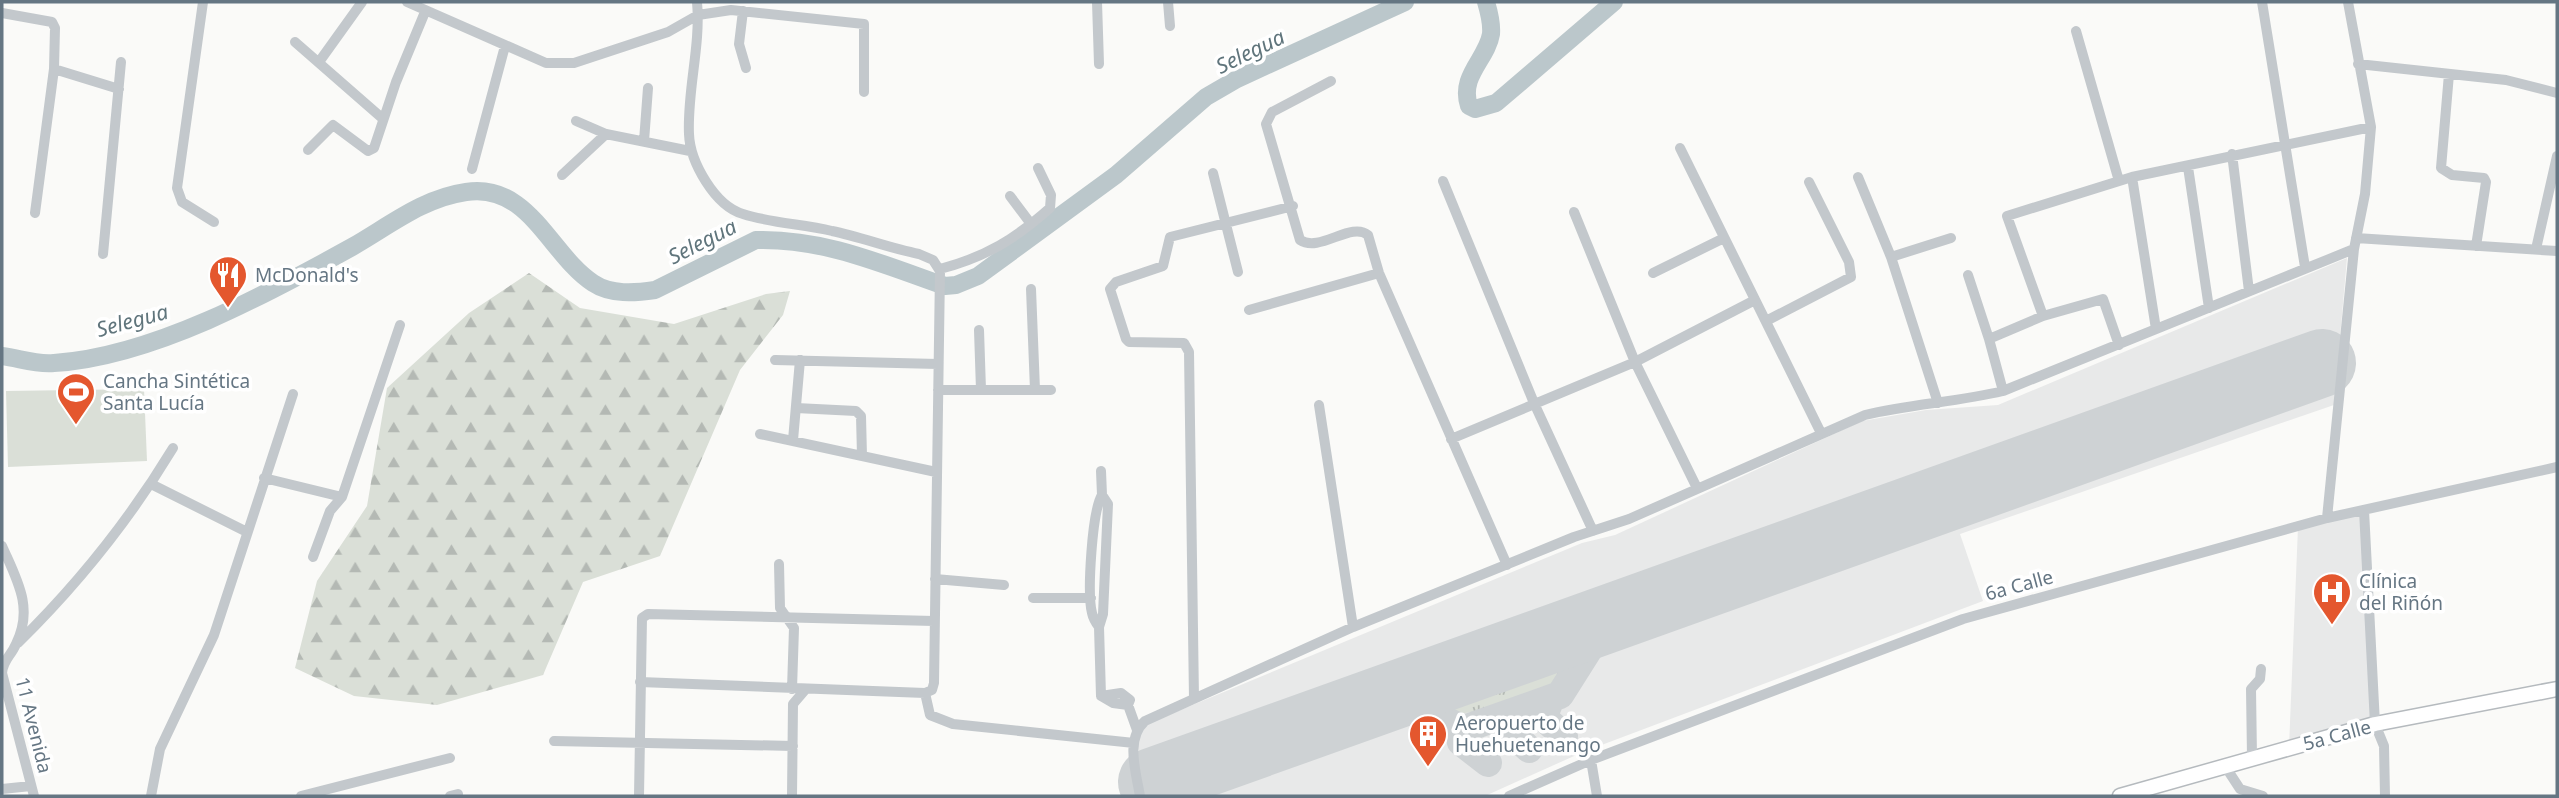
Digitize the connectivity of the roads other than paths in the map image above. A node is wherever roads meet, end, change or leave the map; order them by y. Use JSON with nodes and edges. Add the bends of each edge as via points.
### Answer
{"nodes":[{"id":1,"x":203,"y":2,"type":"edge"},
{"id":2,"x":362,"y":2,"type":"edge"},
{"id":3,"x":407,"y":2,"type":"edge"},
{"id":4,"x":697,"y":2,"type":"edge"},
{"id":5,"x":1097,"y":2,"type":"edge"},
{"id":6,"x":1168,"y":2,"type":"edge"},
{"id":7,"x":2262,"y":2,"type":"edge"},
{"id":8,"x":2348,"y":2,"type":"edge"},
{"id":9,"x":743,"y":11,"type":"junction"},
{"id":10,"x":425,"y":12,"type":"junction"},
{"id":11,"x":2,"y":13,"type":"edge"},
{"id":12,"x":698,"y":15,"type":"junction"},
{"id":13,"x":1170,"y":26,"type":"dead end"},
{"id":14,"x":2076,"y":31,"type":"dead end"},
{"id":15,"x":295,"y":42,"type":"dead end"},
{"id":16,"x":505,"y":46,"type":"junction"},
{"id":17,"x":121,"y":62,"type":"dead end"},
{"id":18,"x":318,"y":62,"type":"junction"},
{"id":19,"x":1099,"y":64,"type":"dead end"},
{"id":20,"x":2358,"y":64,"type":"junction"},
{"id":21,"x":746,"y":68,"type":"dead end"},
{"id":22,"x":54,"y":69,"type":"junction"},
{"id":23,"x":2449,"y":74,"type":"junction"},
{"id":24,"x":1331,"y":81,"type":"dead end"},
{"id":25,"x":648,"y":88,"type":"dead end"},
{"id":26,"x":119,"y":89,"type":"junction"},
{"id":27,"x":864,"y":92,"type":"dead end"},
{"id":28,"x":2557,"y":93,"type":"edge"},
{"id":29,"x":383,"y":118,"type":"junction"},
{"id":30,"x":576,"y":121,"type":"dead end"},
{"id":31,"x":2371,"y":127,"type":"junction"},
{"id":32,"x":606,"y":134,"type":"junction"},
{"id":33,"x":644,"y":141,"type":"junction"},
{"id":34,"x":2286,"y":145,"type":"junction"},
{"id":35,"x":1680,"y":148,"type":"dead end"},
{"id":36,"x":308,"y":150,"type":"dead end"},
{"id":37,"x":691,"y":151,"type":"junction"},
{"id":38,"x":2232,"y":154,"type":"junction"},
{"id":39,"x":2557,"y":156,"type":"edge"},
{"id":40,"x":2188,"y":167,"type":"junction"},
{"id":41,"x":1038,"y":168,"type":"dead end"},
{"id":42,"x":472,"y":169,"type":"dead end"},
{"id":43,"x":1213,"y":173,"type":"dead end"},
{"id":44,"x":562,"y":175,"type":"dead end"},
{"id":45,"x":1858,"y":177,"type":"dead end"},
{"id":46,"x":2132,"y":177,"type":"junction"},
{"id":47,"x":1443,"y":181,"type":"dead end"},
{"id":48,"x":2119,"y":181,"type":"junction"},
{"id":49,"x":1809,"y":182,"type":"dead end"},
{"id":50,"x":1010,"y":196,"type":"dead end"},
{"id":51,"x":1293,"y":206,"type":"junction"},
{"id":52,"x":1574,"y":212,"type":"dead end"},
{"id":53,"x":35,"y":214,"type":"dead end"},
{"id":54,"x":1226,"y":221,"type":"junction"},
{"id":55,"x":214,"y":222,"type":"dead end"},
{"id":56,"x":1031,"y":224,"type":"junction"},
{"id":57,"x":1724,"y":238,"type":"junction"},
{"id":58,"x":1951,"y":238,"type":"dead end"},
{"id":59,"x":2355,"y":243,"type":"junction"},
{"id":60,"x":2476,"y":246,"type":"junction"},
{"id":61,"x":2536,"y":249,"type":"junction"},
{"id":62,"x":2557,"y":251,"type":"edge"},
{"id":63,"x":103,"y":254,"type":"dead end"},
{"id":64,"x":1891,"y":257,"type":"junction"},
{"id":65,"x":2305,"y":267,"type":"junction"},
{"id":66,"x":1238,"y":272,"type":"dead end"},
{"id":67,"x":940,"y":273,"type":"junction"},
{"id":68,"x":1379,"y":273,"type":"junction"},
{"id":69,"x":1653,"y":273,"type":"dead end"},
{"id":70,"x":1968,"y":275,"type":"dead end"},
{"id":71,"x":1031,"y":289,"type":"dead end"},
{"id":72,"x":2249,"y":290,"type":"junction"},
{"id":73,"x":1755,"y":300,"type":"junction"},
{"id":74,"x":2208,"y":308,"type":"junction"},
{"id":75,"x":1249,"y":310,"type":"dead end"},
{"id":76,"x":2043,"y":316,"type":"junction"},
{"id":77,"x":1766,"y":321,"type":"junction"},
{"id":78,"x":400,"y":325,"type":"dead end"},
{"id":79,"x":2156,"y":329,"type":"junction"},
{"id":80,"x":979,"y":330,"type":"dead end"},
{"id":81,"x":1989,"y":340,"type":"junction"},
{"id":82,"x":2119,"y":345,"type":"junction"},
{"id":83,"x":775,"y":359,"type":"dead end"},
{"id":84,"x":800,"y":360,"type":"junction"},
{"id":85,"x":1635,"y":362,"type":"junction"},
{"id":86,"x":938,"y":364,"type":"junction"},
{"id":87,"x":938,"y":390,"type":"junction"},
{"id":88,"x":981,"y":390,"type":"junction"},
{"id":89,"x":1035,"y":390,"type":"junction"},
{"id":90,"x":1051,"y":390,"type":"dead end"},
{"id":91,"x":2003,"y":391,"type":"junction"},
{"id":92,"x":293,"y":394,"type":"dead end"},
{"id":93,"x":1534,"y":403,"type":"junction"},
{"id":94,"x":1938,"y":404,"type":"junction"},
{"id":95,"x":1319,"y":405,"type":"dead end"},
{"id":96,"x":796,"y":408,"type":"junction"},
{"id":97,"x":1821,"y":433,"type":"junction"},
{"id":98,"x":760,"y":434,"type":"dead end"},
{"id":99,"x":1451,"y":439,"type":"junction"},
{"id":100,"x":793,"y":440,"type":"junction"},
{"id":101,"x":173,"y":448,"type":"dead end"},
{"id":102,"x":862,"y":456,"type":"junction"},
{"id":103,"x":2557,"y":467,"type":"edge"},
{"id":104,"x":1101,"y":471,"type":"dead end"},
{"id":105,"x":936,"y":472,"type":"junction"},
{"id":106,"x":264,"y":478,"type":"junction"},
{"id":107,"x":151,"y":484,"type":"junction"},
{"id":108,"x":1697,"y":488,"type":"junction"},
{"id":109,"x":1102,"y":495,"type":"junction"},
{"id":110,"x":342,"y":497,"type":"junction"},
{"id":111,"x":2364,"y":510,"type":"junction"},
{"id":112,"x":2327,"y":517,"type":"junction"},
{"id":113,"x":1593,"y":531,"type":"junction"},
{"id":114,"x":247,"y":532,"type":"junction"},
{"id":115,"x":2,"y":546,"type":"edge"},
{"id":116,"x":313,"y":557,"type":"dead end"},
{"id":117,"x":779,"y":565,"type":"dead end"},
{"id":118,"x":1507,"y":565,"type":"junction"},
{"id":119,"x":935,"y":579,"type":"junction"},
{"id":120,"x":1004,"y":584,"type":"dead end"},
{"id":121,"x":1033,"y":598,"type":"dead end"},
{"id":122,"x":1091,"y":598,"type":"junction"},
{"id":123,"x":785,"y":616,"type":"junction"},
{"id":124,"x":934,"y":621,"type":"junction"},
{"id":125,"x":1099,"y":627,"type":"junction"},
{"id":126,"x":1353,"y":628,"type":"junction"},
{"id":127,"x":16,"y":645,"type":"junction"},
{"id":128,"x":2,"y":664,"type":"edge"},
{"id":129,"x":2261,"y":669,"type":"dead end"},
{"id":130,"x":640,"y":682,"type":"junction"},
{"id":131,"x":792,"y":689,"type":"junction"},
{"id":132,"x":2557,"y":689,"type":"edge"},
{"id":133,"x":805,"y":690,"type":"junction"},
{"id":134,"x":925,"y":694,"type":"junction"},
{"id":135,"x":1194,"y":699,"type":"junction"},
{"id":136,"x":2375,"y":724,"type":"junction"},
{"id":137,"x":1138,"y":728,"type":"junction"},
{"id":138,"x":554,"y":741,"type":"dead end"},
{"id":139,"x":639,"y":741,"type":"junction"},
{"id":140,"x":1134,"y":743,"type":"junction"},
{"id":141,"x":793,"y":747,"type":"junction"},
{"id":142,"x":2252,"y":757,"type":"junction"},
{"id":143,"x":450,"y":758,"type":"dead end"},
{"id":144,"x":1591,"y":760,"type":"junction"},
{"id":145,"x":2225,"y":766,"type":"junction"},
{"id":146,"x":2,"y":789,"type":"edge"},
{"id":147,"x":33,"y":791,"type":"edge"},
{"id":148,"x":2130,"y":795,"type":"edge"},
{"id":149,"x":151,"y":796,"type":"edge"},
{"id":150,"x":301,"y":796,"type":"edge"},
{"id":151,"x":639,"y":796,"type":"edge"},
{"id":152,"x":792,"y":796,"type":"edge"},
{"id":153,"x":1140,"y":796,"type":"edge"},
{"id":154,"x":1508,"y":796,"type":"edge"},
{"id":155,"x":1597,"y":796,"type":"edge"},
{"id":156,"x":2263,"y":796,"type":"edge"},
{"id":157,"x":2385,"y":796,"type":"edge"}],
"edges":[{"from":1,"to":55,"type":"street","via":[[177,188],[183,202]]},
{"from":2,"to":18,"type":"street"},
{"from":3,"to":10,"type":"street"},
{"from":4,"to":12,"type":"street"},
{"from":5,"to":19,"type":"street"},
{"from":6,"to":13,"type":"street"},
{"from":7,"to":34,"type":"street"},
{"from":8,"to":20,"type":"street"},
{"from":9,"to":12,"type":"street"},
{"from":9,"to":21,"type":"street","via":[[739,44]]},
{"from":9,"to":27,"type":"street","via":[[864,23]]},
{"from":10,"to":16,"type":"street"},
{"from":10,"to":29,"type":"street"},
{"from":11,"to":22,"type":"street","via":[[52,22]]},
{"from":12,"to":16,"type":"street","via":[[668,32],[574,63],[546,63]]},
{"from":12,"to":37,"type":"street"},
{"from":14,"to":48,"type":"street"},
{"from":15,"to":18,"type":"street"},
{"from":16,"to":42,"type":"street"},
{"from":17,"to":26,"type":"street"},
{"from":18,"to":29,"type":"street"},
{"from":20,"to":23,"type":"street"},
{"from":20,"to":31,"type":"street"},
{"from":22,"to":26,"type":"street"},
{"from":22,"to":53,"type":"street"},
{"from":23,"to":28,"type":"street","via":[[2506,80]]},
{"from":23,"to":60,"type":"street","via":[[2441,169],[2486,182]]},
{"from":24,"to":51,"type":"street","via":[[1272,112],[1266,124]]},
{"from":25,"to":33,"type":"street"},
{"from":26,"to":63,"type":"street"},
{"from":29,"to":36,"type":"street","via":[[378,143],[371,150],[333,125]]},
{"from":30,"to":32,"type":"street"},
{"from":31,"to":34,"type":"street"},
{"from":31,"to":59,"type":"street"},
{"from":32,"to":33,"type":"street"},
{"from":32,"to":44,"type":"street"},
{"from":33,"to":37,"type":"street"},
{"from":34,"to":38,"type":"street"},
{"from":34,"to":65,"type":"street"},
{"from":35,"to":57,"type":"street"},
{"from":37,"to":67,"type":"street","via":[[713,192],[740,214],[833,231],[919,254],[933,260]]},
{"from":38,"to":40,"type":"street"},
{"from":38,"to":72,"type":"street"},
{"from":39,"to":61,"type":"street"},
{"from":40,"to":46,"type":"street"},
{"from":40,"to":74,"type":"street"},
{"from":41,"to":56,"type":"street","via":[[1052,202]]},
{"from":43,"to":54,"type":"street"},
{"from":45,"to":64,"type":"street"},
{"from":46,"to":48,"type":"street"},
{"from":46,"to":79,"type":"street"},
{"from":47,"to":93,"type":"street"},
{"from":48,"to":76,"type":"street","via":[[2007,216]]},
{"from":49,"to":77,"type":"street","via":[[1849,262],[1851,277]]},
{"from":50,"to":56,"type":"street"},
{"from":51,"to":54,"type":"street"},
{"from":51,"to":68,"type":"street","via":[[1300,240],[1305,243],[1368,235]]},
{"from":52,"to":85,"type":"street"},
{"from":54,"to":66,"type":"street"},
{"from":54,"to":135,"type":"street","via":[[1170,237],[1163,266],[1116,282],[1110,289],[1129,342],[1184,343],[1189,352]]},
{"from":56,"to":67,"type":"street","via":[[1013,240]]},
{"from":57,"to":69,"type":"street"},
{"from":57,"to":73,"type":"street"},
{"from":58,"to":64,"type":"street"},
{"from":59,"to":60,"type":"street"},
{"from":59,"to":65,"type":"street"},
{"from":59,"to":112,"type":"street"},
{"from":60,"to":61,"type":"street"},
{"from":61,"to":62,"type":"street"},
{"from":64,"to":94,"type":"street"},
{"from":65,"to":72,"type":"street"},
{"from":67,"to":86,"type":"street"},
{"from":68,"to":75,"type":"street"},
{"from":68,"to":99,"type":"street"},
{"from":70,"to":81,"type":"street"},
{"from":71,"to":89,"type":"street"},
{"from":72,"to":74,"type":"street"},
{"from":73,"to":77,"type":"street"},
{"from":73,"to":85,"type":"street"},
{"from":74,"to":79,"type":"street"},
{"from":76,"to":81,"type":"street"},
{"from":76,"to":82,"type":"street","via":[[2103,299]]},
{"from":77,"to":97,"type":"street"},
{"from":78,"to":110,"type":"street"},
{"from":79,"to":82,"type":"street"},
{"from":80,"to":88,"type":"street"},
{"from":81,"to":91,"type":"street"},
{"from":82,"to":91,"type":"street"},
{"from":83,"to":84,"type":"street"},
{"from":84,"to":86,"type":"street"},
{"from":84,"to":96,"type":"street"},
{"from":85,"to":93,"type":"street"},
{"from":85,"to":108,"type":"street"},
{"from":86,"to":87,"type":"street"},
{"from":87,"to":88,"type":"street"},
{"from":87,"to":105,"type":"street"},
{"from":88,"to":89,"type":"street"},
{"from":89,"to":90,"type":"street"},
{"from":91,"to":94,"type":"street"},
{"from":92,"to":106,"type":"street"},
{"from":93,"to":99,"type":"street"},
{"from":93,"to":113,"type":"street"},
{"from":94,"to":97,"type":"street","via":[[1904,405]]},
{"from":95,"to":126,"type":"street"},
{"from":96,"to":100,"type":"street"},
{"from":96,"to":102,"type":"street","via":[[856,411],[861,416]]},
{"from":97,"to":108,"type":"street"},
{"from":98,"to":100,"type":"street"},
{"from":99,"to":118,"type":"street"},
{"from":100,"to":102,"type":"street"},
{"from":101,"to":107,"type":"street"},
{"from":102,"to":105,"type":"street"},
{"from":103,"to":111,"type":"street","name":"6a Calle"},
{"from":104,"to":109,"type":"street"},
{"from":105,"to":119,"type":"street"},
{"from":106,"to":110,"type":"street"},
{"from":106,"to":114,"type":"street"},
{"from":107,"to":114,"type":"street"},
{"from":107,"to":127,"type":"street","via":[[68,594]]},
{"from":108,"to":113,"type":"street"},
{"from":109,"to":122,"type":"street","via":[[1094,514]]},
{"from":109,"to":125,"type":"street","via":[[1108,504]]},
{"from":110,"to":116,"type":"street","via":[[330,510]]},
{"from":111,"to":112,"type":"street","name":"6a Calle"},
{"from":111,"to":136,"type":"street"},
{"from":112,"to":144,"type":"street","name":"6a Calle","via":[[1963,619]]},
{"from":113,"to":118,"type":"street"},
{"from":114,"to":149,"type":"street","via":[[214,635],[160,749]]},
{"from":115,"to":127,"type":"street","name":"11 Avenida","via":[[25,598]]},
{"from":117,"to":123,"type":"street","via":[[780,608]]},
{"from":118,"to":126,"type":"street"},
{"from":119,"to":120,"type":"street"},
{"from":119,"to":124,"type":"street"},
{"from":121,"to":122,"type":"street"},
{"from":122,"to":125,"type":"street"},
{"from":123,"to":124,"type":"street"},
{"from":123,"to":130,"type":"street","via":[[648,614],[642,618]]},
{"from":123,"to":131,"type":"street","via":[[794,628]]},
{"from":124,"to":134,"type":"street","via":[[934,683]]},
{"from":125,"to":137,"type":"street","via":[[1101,696],[1128,705]]},
{"from":126,"to":135,"type":"street"},
{"from":127,"to":128,"type":"street","name":"11 Avenida"},
{"from":128,"to":147,"type":"street","name":"11 Avenida"},
{"from":129,"to":142,"type":"street","via":[[2251,689]]},
{"from":130,"to":131,"type":"street"},
{"from":130,"to":139,"type":"street"},
{"from":131,"to":133,"type":"street"},
{"from":132,"to":136,"type":"main road","name":"5a Calle"},
{"from":133,"to":134,"type":"street"},
{"from":133,"to":141,"type":"street","via":[[793,704]]},
{"from":134,"to":140,"type":"street","via":[[930,715],[953,724]]},
{"from":135,"to":137,"type":"street"},
{"from":136,"to":142,"type":"main road","name":"5a Calle"},
{"from":136,"to":157,"type":"street","via":[[2384,746]]},
{"from":137,"to":140,"type":"street"},
{"from":138,"to":139,"type":"street"},
{"from":139,"to":141,"type":"street"},
{"from":139,"to":151,"type":"street"},
{"from":140,"to":153,"type":"street"},
{"from":141,"to":152,"type":"street"},
{"from":142,"to":145,"type":"main road","name":"5a Calle"},
{"from":143,"to":150,"type":"street"},
{"from":144,"to":154,"type":"street","name":"6a Calle"},
{"from":144,"to":155,"type":"street"},
{"from":145,"to":148,"type":"main road","name":"5a Calle"},
{"from":145,"to":156,"type":"street","via":[[2239,789]]},
{"from":146,"to":147,"type":"street"}]}
